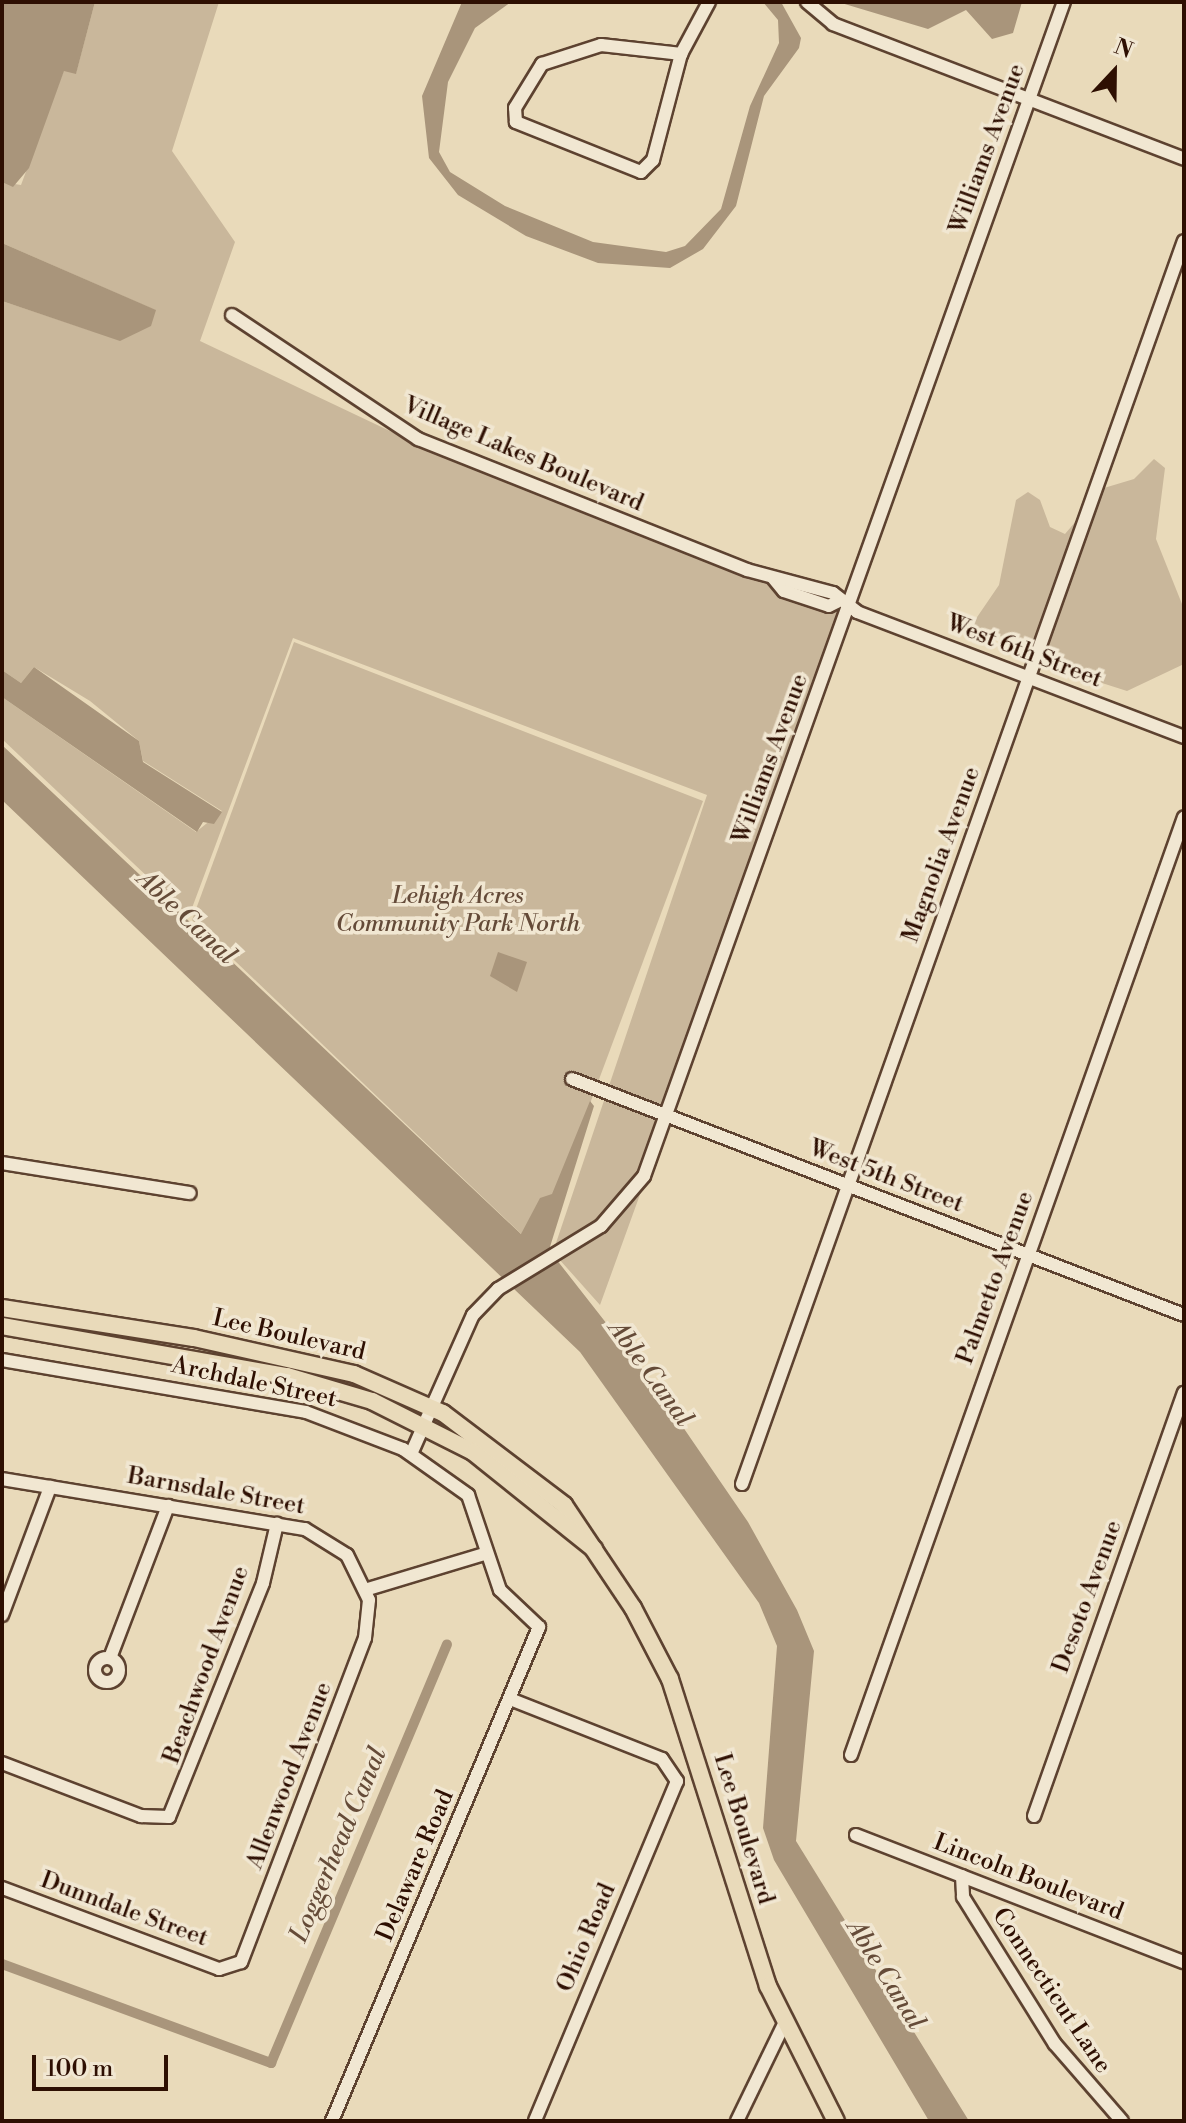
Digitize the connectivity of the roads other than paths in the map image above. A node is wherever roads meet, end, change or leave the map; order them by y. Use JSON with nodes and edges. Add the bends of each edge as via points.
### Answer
{"nodes":[{"id":1,"x":709,"y":2,"type":"edge"},
{"id":2,"x":807,"y":2,"type":"edge"},
{"id":3,"x":1064,"y":2,"type":"edge"},
{"id":4,"x":681,"y":54,"type":"junction"},
{"id":5,"x":1028,"y":101,"type":"junction"},
{"id":6,"x":1184,"y":159,"type":"edge"},
{"id":7,"x":1184,"y":241,"type":"edge"},
{"id":8,"x":232,"y":315,"type":"dead end"},
{"id":9,"x":842,"y":604,"type":"junction"},
{"id":10,"x":1029,"y":678,"type":"junction"},
{"id":11,"x":1184,"y":737,"type":"edge"},
{"id":12,"x":1184,"y":817,"type":"edge"},
{"id":13,"x":572,"y":1079,"type":"dead end"},
{"id":14,"x":667,"y":1116,"type":"junction"},
{"id":15,"x":2,"y":1163,"type":"edge"},
{"id":16,"x":848,"y":1185,"type":"junction"},
{"id":17,"x":190,"y":1193,"type":"dead end"},
{"id":18,"x":1028,"y":1255,"type":"junction"},
{"id":19,"x":2,"y":1308,"type":"edge"},
{"id":20,"x":1184,"y":1315,"type":"edge"},
{"id":21,"x":113,"y":1325,"type":"junction"},
{"id":22,"x":2,"y":1326,"type":"edge"},
{"id":23,"x":22,"y":1329,"type":"junction"},
{"id":24,"x":2,"y":1360,"type":"edge"},
{"id":25,"x":1184,"y":1393,"type":"edge"},
{"id":26,"x":435,"y":1409,"type":"junction"},
{"id":27,"x":427,"y":1426,"type":"junction"},
{"id":28,"x":411,"y":1454,"type":"junction"},
{"id":29,"x":2,"y":1479,"type":"edge"},
{"id":30,"x":742,"y":1484,"type":"dead end"},
{"id":31,"x":50,"y":1487,"type":"junction"},
{"id":32,"x":168,"y":1506,"type":"junction"},
{"id":33,"x":277,"y":1524,"type":"junction"},
{"id":34,"x":487,"y":1553,"type":"junction"},
{"id":35,"x":600,"y":1554,"type":"junction"},
{"id":36,"x":368,"y":1589,"type":"junction"},
{"id":37,"x":2,"y":1615,"type":"edge"},
{"id":38,"x":539,"y":1627,"type":"joint"},
{"id":39,"x":110,"y":1658,"type":"dead end"},
{"id":40,"x":510,"y":1699,"type":"junction"},
{"id":41,"x":851,"y":1755,"type":"dead end"},
{"id":42,"x":2,"y":1763,"type":"edge"},
{"id":43,"x":1034,"y":1816,"type":"dead end"},
{"id":44,"x":856,"y":1835,"type":"dead end"},
{"id":45,"x":962,"y":1876,"type":"junction"},
{"id":46,"x":2,"y":1888,"type":"edge"},
{"id":47,"x":1184,"y":1962,"type":"edge"},
{"id":48,"x":231,"y":1969,"type":"joint"},
{"id":49,"x":784,"y":2024,"type":"junction"},
{"id":50,"x":332,"y":2121,"type":"edge"},
{"id":51,"x":535,"y":2121,"type":"edge"},
{"id":52,"x":737,"y":2121,"type":"edge"},
{"id":53,"x":836,"y":2121,"type":"edge"},
{"id":54,"x":1122,"y":2121,"type":"edge"}],
"edges":[{"from":1,"to":4,"type":"street"},
{"from":2,"to":5,"type":"street","via":[[833,24]]},
{"from":3,"to":5,"type":"street","name":"Williams Avenue"},
{"from":4,"to":4,"type":"street","via":[[653,160],[641,172],[516,122],[515,108],[542,64],[561,54],[601,45]]},
{"from":5,"to":6,"type":"street"},
{"from":5,"to":9,"type":"street","name":"Williams Avenue"},
{"from":7,"to":10,"type":"street","name":"Magnolia Avenue"},
{"from":8,"to":9,"type":"street","name":"Village Lakes Boulevard","via":[[418,439],[773,578],[784,591],[829,606]]},
{"from":9,"to":10,"type":"street","name":"West 6th Street"},
{"from":9,"to":14,"type":"street","name":"Williams Avenue"},
{"from":10,"to":11,"type":"street","name":"West 6th Street"},
{"from":10,"to":16,"type":"street","name":"Magnolia Avenue"},
{"from":12,"to":18,"type":"street","name":"Palmetto Avenue"},
{"from":13,"to":14,"type":"street","name":"West 5th Street"},
{"from":14,"to":16,"type":"street","name":"West 5th Street"},
{"from":14,"to":26,"type":"street","name":"Williams Avenue","via":[[628,1200],[568,1247],[498,1289],[465,1326]]},
{"from":15,"to":17,"type":"street"},
{"from":16,"to":18,"type":"street","name":"West 5th Street"},
{"from":16,"to":30,"type":"street","name":"Magnolia Avenue"},
{"from":18,"to":20,"type":"street","name":"West 5th Street"},
{"from":18,"to":41,"type":"street","name":"Palmetto Avenue"},
{"from":19,"to":21,"type":"main road","name":"Lee Boulevard"},
{"from":21,"to":23,"type":"main road","via":[[107,1334],[39,1324]]},
{"from":21,"to":26,"type":"main road","name":"Lee Boulevard","via":[[333,1367]]},
{"from":22,"to":23,"type":"main road","name":"Lee Boulevard"},
{"from":23,"to":27,"type":"main road","name":"Lee Boulevard","via":[[326,1385]]},
{"from":24,"to":28,"type":"street","name":"Archdale Street","via":[[306,1412]]},
{"from":25,"to":43,"type":"street","name":"Desoto Avenue"},
{"from":26,"to":27,"type":"street","name":"Williams Avenue"},
{"from":26,"to":35,"type":"main road","name":"Lee Boulevard","via":[[544,1486]]},
{"from":27,"to":28,"type":"street","name":"Williams Avenue"},
{"from":27,"to":35,"type":"main road","name":"Lee Boulevard","via":[[473,1452]]},
{"from":28,"to":34,"type":"street","name":"Archdale Street","via":[[468,1495]]},
{"from":29,"to":31,"type":"street","name":"Barnsdale Street"},
{"from":31,"to":32,"type":"street","name":"Barnsdale Street"},
{"from":31,"to":37,"type":"street"},
{"from":32,"to":33,"type":"street","name":"Barnsdale Street"},
{"from":32,"to":39,"type":"street"},
{"from":33,"to":36,"type":"street","name":"Barnsdale Street","via":[[330,1540]]},
{"from":33,"to":42,"type":"street","name":"Beachwood Avenue","via":[[263,1583],[169,1817],[141,1816]]},
{"from":34,"to":36,"type":"street"},
{"from":34,"to":38,"type":"street","name":"Archdale Street","via":[[507,1600]]},
{"from":35,"to":49,"type":"main road","name":"Lee Boulevard","via":[[670,1679]]},
{"from":36,"to":48,"type":"street","name":"Allenwood Avenue","via":[[368,1625],[356,1664],[248,1950]]},
{"from":38,"to":40,"type":"street","name":"Delaware Road"},
{"from":40,"to":50,"type":"street","name":"Delaware Road"},
{"from":40,"to":51,"type":"street","name":"Ohio Road","via":[[662,1759],[675,1772],[675,1788]]},
{"from":44,"to":45,"type":"street","name":"Lincoln Boulevard"},
{"from":45,"to":47,"type":"street","name":"Lincoln Boulevard"},
{"from":45,"to":54,"type":"street","name":"Connecticut Lane","via":[[963,1897],[1055,2044]]},
{"from":46,"to":48,"type":"street","name":"Dunndale Street"},
{"from":49,"to":52,"type":"street"},
{"from":49,"to":53,"type":"main road","name":"Lee Boulevard"}]}
